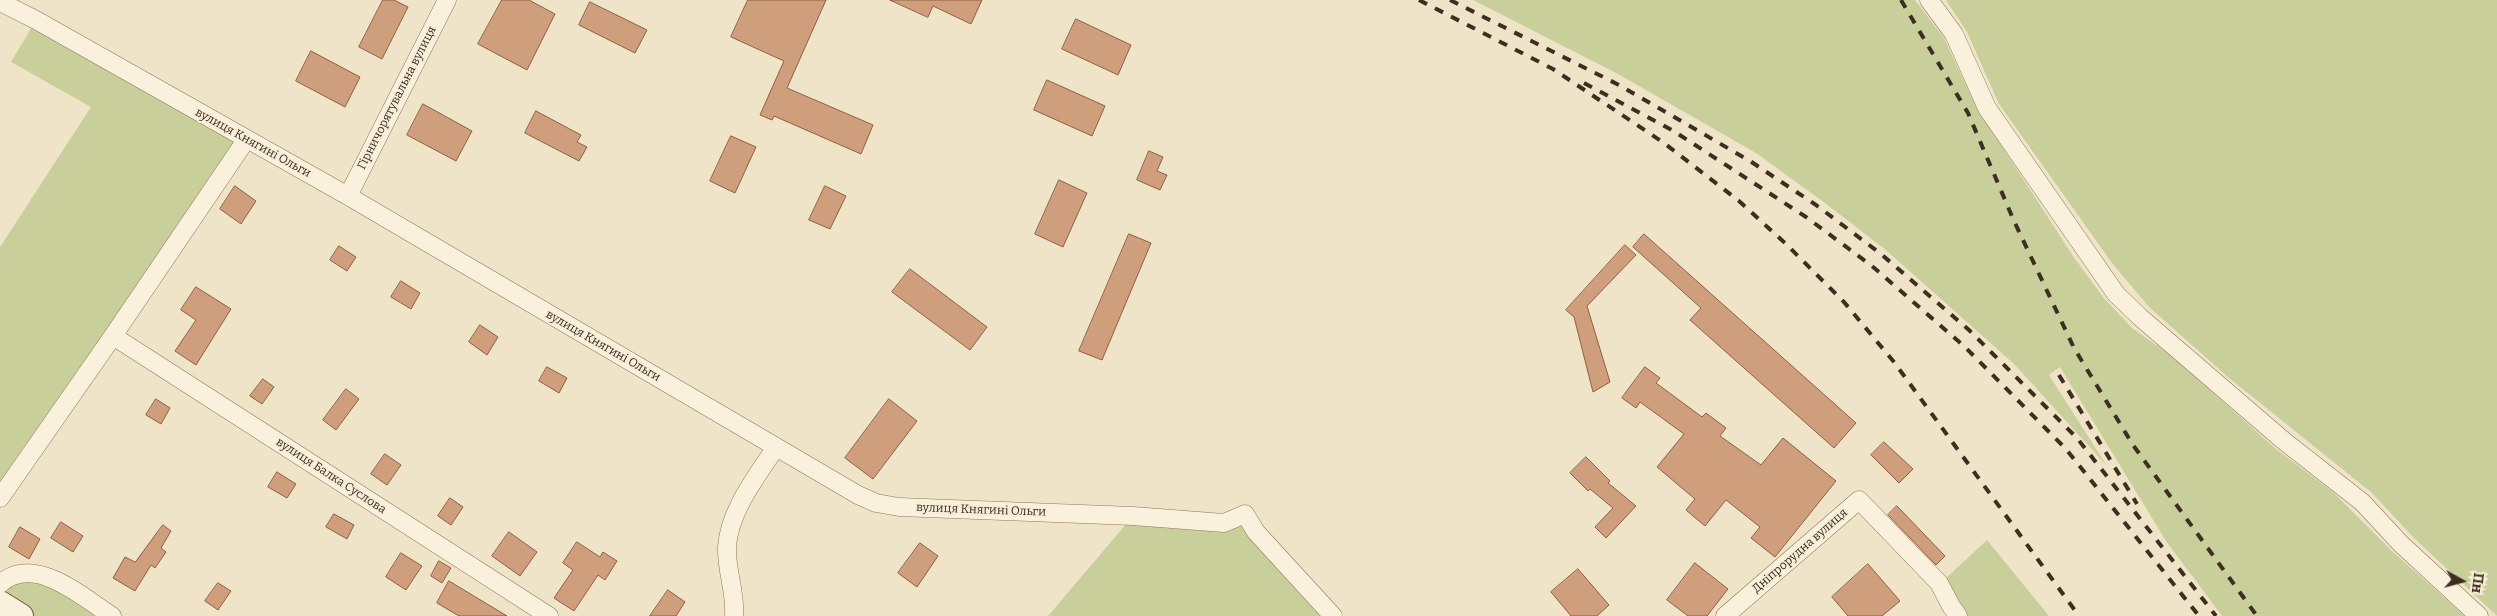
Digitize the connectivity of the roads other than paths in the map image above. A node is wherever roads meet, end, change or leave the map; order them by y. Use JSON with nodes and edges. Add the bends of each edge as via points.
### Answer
{"nodes":[{"id":1,"x":447,"y":0,"type":"edge"},
{"id":2,"x":1929,"y":0,"type":"edge"},
{"id":3,"x":5,"y":5,"type":"edge"},
{"id":4,"x":246,"y":140,"type":"junction"},
{"id":5,"x":348,"y":196,"type":"junction"},
{"id":6,"x":113,"y":336,"type":"junction"},
{"id":7,"x":776,"y":447,"type":"junction"},
{"id":8,"x":0,"y":498,"type":"edge"},
{"id":9,"x":0,"y":584,"type":"edge"},
{"id":10,"x":0,"y":602,"type":"edge"},
{"id":11,"x":1949,"y":613,"type":"edge"},
{"id":12,"x":21,"y":616,"type":"edge"},
{"id":13,"x":112,"y":616,"type":"edge"},
{"id":14,"x":549,"y":616,"type":"edge"},
{"id":15,"x":734,"y":616,"type":"edge"},
{"id":16,"x":1333,"y":616,"type":"edge"},
{"id":17,"x":1725,"y":616,"type":"edge"},
{"id":18,"x":2479,"y":616,"type":"edge"}],
"edges":[{"from":1,"to":5,"type":"street","name":"Гірничорятувальна вулиця"},
{"from":2,"to":18,"type":"street","via":[[1954,34],[1987,108],[2116,294],[2284,441],[2362,502],[2401,544]]},
{"from":3,"to":4,"type":"street","name":"вулиця Княгині Ольги"},
{"from":4,"to":5,"type":"street","name":"вулиця Княгині Ольги"},
{"from":4,"to":6,"type":"street"},
{"from":5,"to":7,"type":"street","name":"вулиця Княгині Ольги"},
{"from":6,"to":8,"type":"street"},
{"from":6,"to":14,"type":"street","name":"вулиця Балка Суслова"},
{"from":7,"to":15,"type":"street","via":[[748,490],[733,521],[727,546]]},
{"from":7,"to":16,"type":"street","name":"вулиця Княгині Ольги","via":[[858,495],[876,503],[899,507],[1133,516],[1224,523],[1245,514],[1256,532]]},
{"from":9,"to":13,"type":"street","via":[[20,574],[48,576]]},
{"from":10,"to":12,"type":"street"},
{"from":11,"to":17,"type":"street","name":"Дніпрорудна вулиця","via":[[1939,582],[1859,500]]}]}
